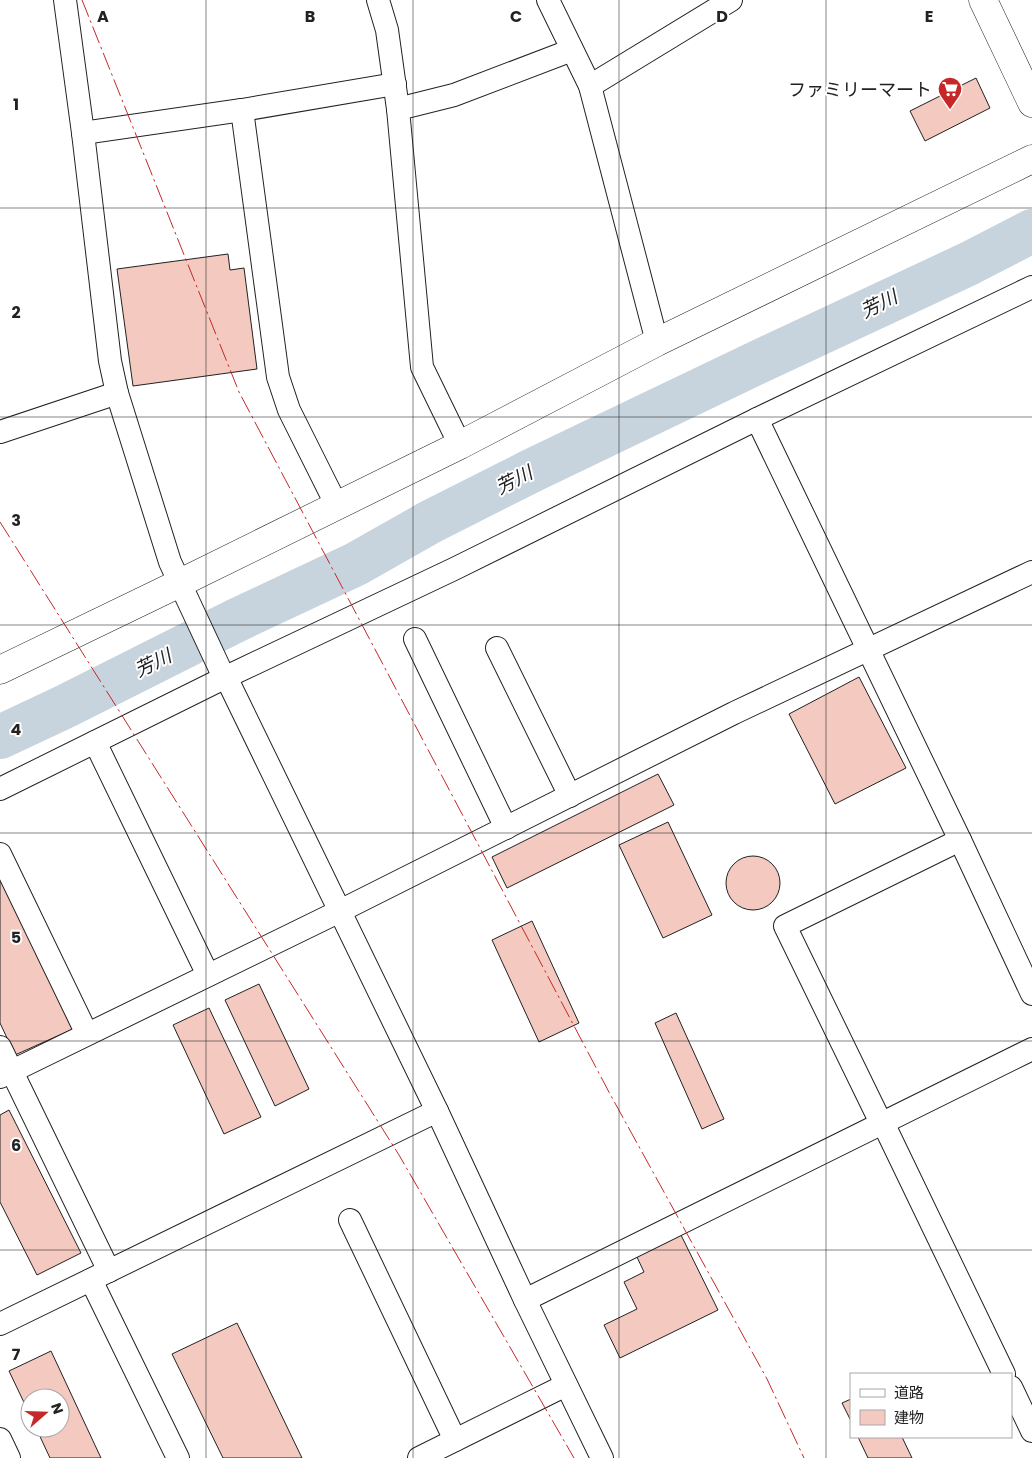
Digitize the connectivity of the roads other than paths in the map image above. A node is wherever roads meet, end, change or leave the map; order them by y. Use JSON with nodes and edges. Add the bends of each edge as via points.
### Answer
{"nodes":[{"id":1,"x":65,"y":0,"type":"edge"},
{"id":2,"x":378,"y":0,"type":"edge"},
{"id":3,"x":548,"y":0,"type":"edge"},
{"id":4,"x":731,"y":0,"type":"edge"},
{"id":5,"x":984,"y":0,"type":"edge"},
{"id":6,"x":572,"y":50,"type":"junction"},
{"id":7,"x":394,"y":84,"type":"junction"},
{"id":8,"x":590,"y":86,"type":"junction"},
{"id":9,"x":1032,"y":103,"type":"edge"},
{"id":10,"x":398,"y":109,"type":"junction"},
{"id":11,"x":242,"y":110,"type":"junction"},
{"id":12,"x":83,"y":133,"type":"junction"},
{"id":13,"x":1032,"y":159,"type":"edge"},
{"id":14,"x":1032,"y":287,"type":"edge"},
{"id":15,"x":658,"y":342,"type":"junction"},
{"id":16,"x":117,"y":393,"type":"junction"},
{"id":17,"x":757,"y":419,"type":"junction"},
{"id":18,"x":0,"y":432,"type":"edge"},
{"id":19,"x":460,"y":445,"type":"junction"},
{"id":20,"x":337,"y":506,"type":"junction"},
{"id":21,"x":1032,"y":572,"type":"edge"},
{"id":22,"x":182,"y":590,"type":"junction"},
{"id":23,"x":415,"y":639,"type":"dead end"},
{"id":24,"x":497,"y":648,"type":"dead end"},
{"id":25,"x":868,"y":650,"type":"junction"},
{"id":26,"x":0,"y":670,"type":"edge"},
{"id":27,"x":223,"y":673,"type":"junction"},
{"id":28,"x":95,"y":742,"type":"junction"},
{"id":29,"x":0,"y":789,"type":"edge"},
{"id":30,"x":570,"y":796,"type":"junction"},
{"id":31,"x":506,"y":828,"type":"junction"},
{"id":32,"x":960,"y":840,"type":"junction"},
{"id":33,"x":0,"y":854,"type":"edge"},
{"id":34,"x":340,"y":911,"type":"junction"},
{"id":35,"x":208,"y":975,"type":"junction"},
{"id":36,"x":1032,"y":994,"type":"edge"},
{"id":37,"x":87,"y":1034,"type":"junction"},
{"id":38,"x":0,"y":1047,"type":"edge"},
{"id":39,"x":1032,"y":1049,"type":"edge"},
{"id":40,"x":6,"y":1074,"type":"edge"},
{"id":41,"x":437,"y":1111,"type":"junction"},
{"id":42,"x":881,"y":1123,"type":"junction"},
{"id":43,"x":350,"y":1220,"type":"dead end"},
{"id":44,"x":100,"y":1275,"type":"junction"},
{"id":45,"x":526,"y":1300,"type":"junction"},
{"id":46,"x":0,"y":1324,"type":"edge"},
{"id":47,"x":1004,"y":1373,"type":"edge"},
{"id":48,"x":566,"y":1385,"type":"junction"},
{"id":49,"x":1012,"y":1389,"type":"edge"},
{"id":50,"x":1032,"y":1431,"type":"edge"},
{"id":51,"x":0,"y":1439,"type":"edge"},
{"id":52,"x":455,"y":1440,"type":"junction"},
{"id":53,"x":9,"y":1458,"type":"edge"},
{"id":54,"x":178,"y":1458,"type":"edge"},
{"id":55,"x":419,"y":1458,"type":"edge"},
{"id":56,"x":602,"y":1458,"type":"edge"}],
"edges":[{"from":1,"to":12,"type":"street"},
{"from":2,"to":7,"type":"street","via":[[387,30]]},
{"from":3,"to":6,"type":"street"},
{"from":4,"to":8,"type":"street"},
{"from":5,"to":9,"type":"street"},
{"from":6,"to":8,"type":"street"},
{"from":6,"to":10,"type":"street","via":[[454,95]]},
{"from":7,"to":10,"type":"street"},
{"from":7,"to":11,"type":"street"},
{"from":8,"to":15,"type":"street"},
{"from":10,"to":19,"type":"street","via":[[422,367]]},
{"from":11,"to":12,"type":"street"},
{"from":11,"to":20,"type":"street","via":[[278,377],[289,410]]},
{"from":12,"to":16,"type":"street","via":[[110,361]]},
{"from":13,"to":15,"type":"street"},
{"from":14,"to":17,"type":"street"},
{"from":15,"to":19,"type":"street"},
{"from":16,"to":18,"type":"street"},
{"from":16,"to":22,"type":"street"},
{"from":17,"to":25,"type":"street"},
{"from":17,"to":27,"type":"street","via":[[454,569]]},
{"from":19,"to":20,"type":"street"},
{"from":20,"to":22,"type":"street"},
{"from":21,"to":25,"type":"street"},
{"from":22,"to":26,"type":"street"},
{"from":22,"to":27,"type":"street"},
{"from":23,"to":31,"type":"street"},
{"from":24,"to":30,"type":"street"},
{"from":25,"to":30,"type":"street"},
{"from":25,"to":32,"type":"street"},
{"from":27,"to":28,"type":"street"},
{"from":27,"to":34,"type":"street"},
{"from":28,"to":29,"type":"street"},
{"from":28,"to":35,"type":"street"},
{"from":30,"to":31,"type":"street"},
{"from":31,"to":34,"type":"street"},
{"from":32,"to":36,"type":"street"},
{"from":32,"to":42,"type":"street","via":[[785,926]]},
{"from":33,"to":37,"type":"street"},
{"from":34,"to":35,"type":"street"},
{"from":34,"to":41,"type":"street"},
{"from":35,"to":37,"type":"street"},
{"from":37,"to":40,"type":"street"},
{"from":38,"to":40,"type":"street"},
{"from":39,"to":42,"type":"street"},
{"from":40,"to":44,"type":"street"},
{"from":41,"to":44,"type":"street"},
{"from":41,"to":45,"type":"street"},
{"from":42,"to":45,"type":"street"},
{"from":42,"to":47,"type":"street"},
{"from":43,"to":52,"type":"street"},
{"from":44,"to":46,"type":"street"},
{"from":44,"to":54,"type":"street"},
{"from":45,"to":48,"type":"street"},
{"from":48,"to":52,"type":"street"},
{"from":48,"to":56,"type":"street"},
{"from":49,"to":50,"type":"street"},
{"from":51,"to":53,"type":"street"},
{"from":52,"to":55,"type":"street"}]}
